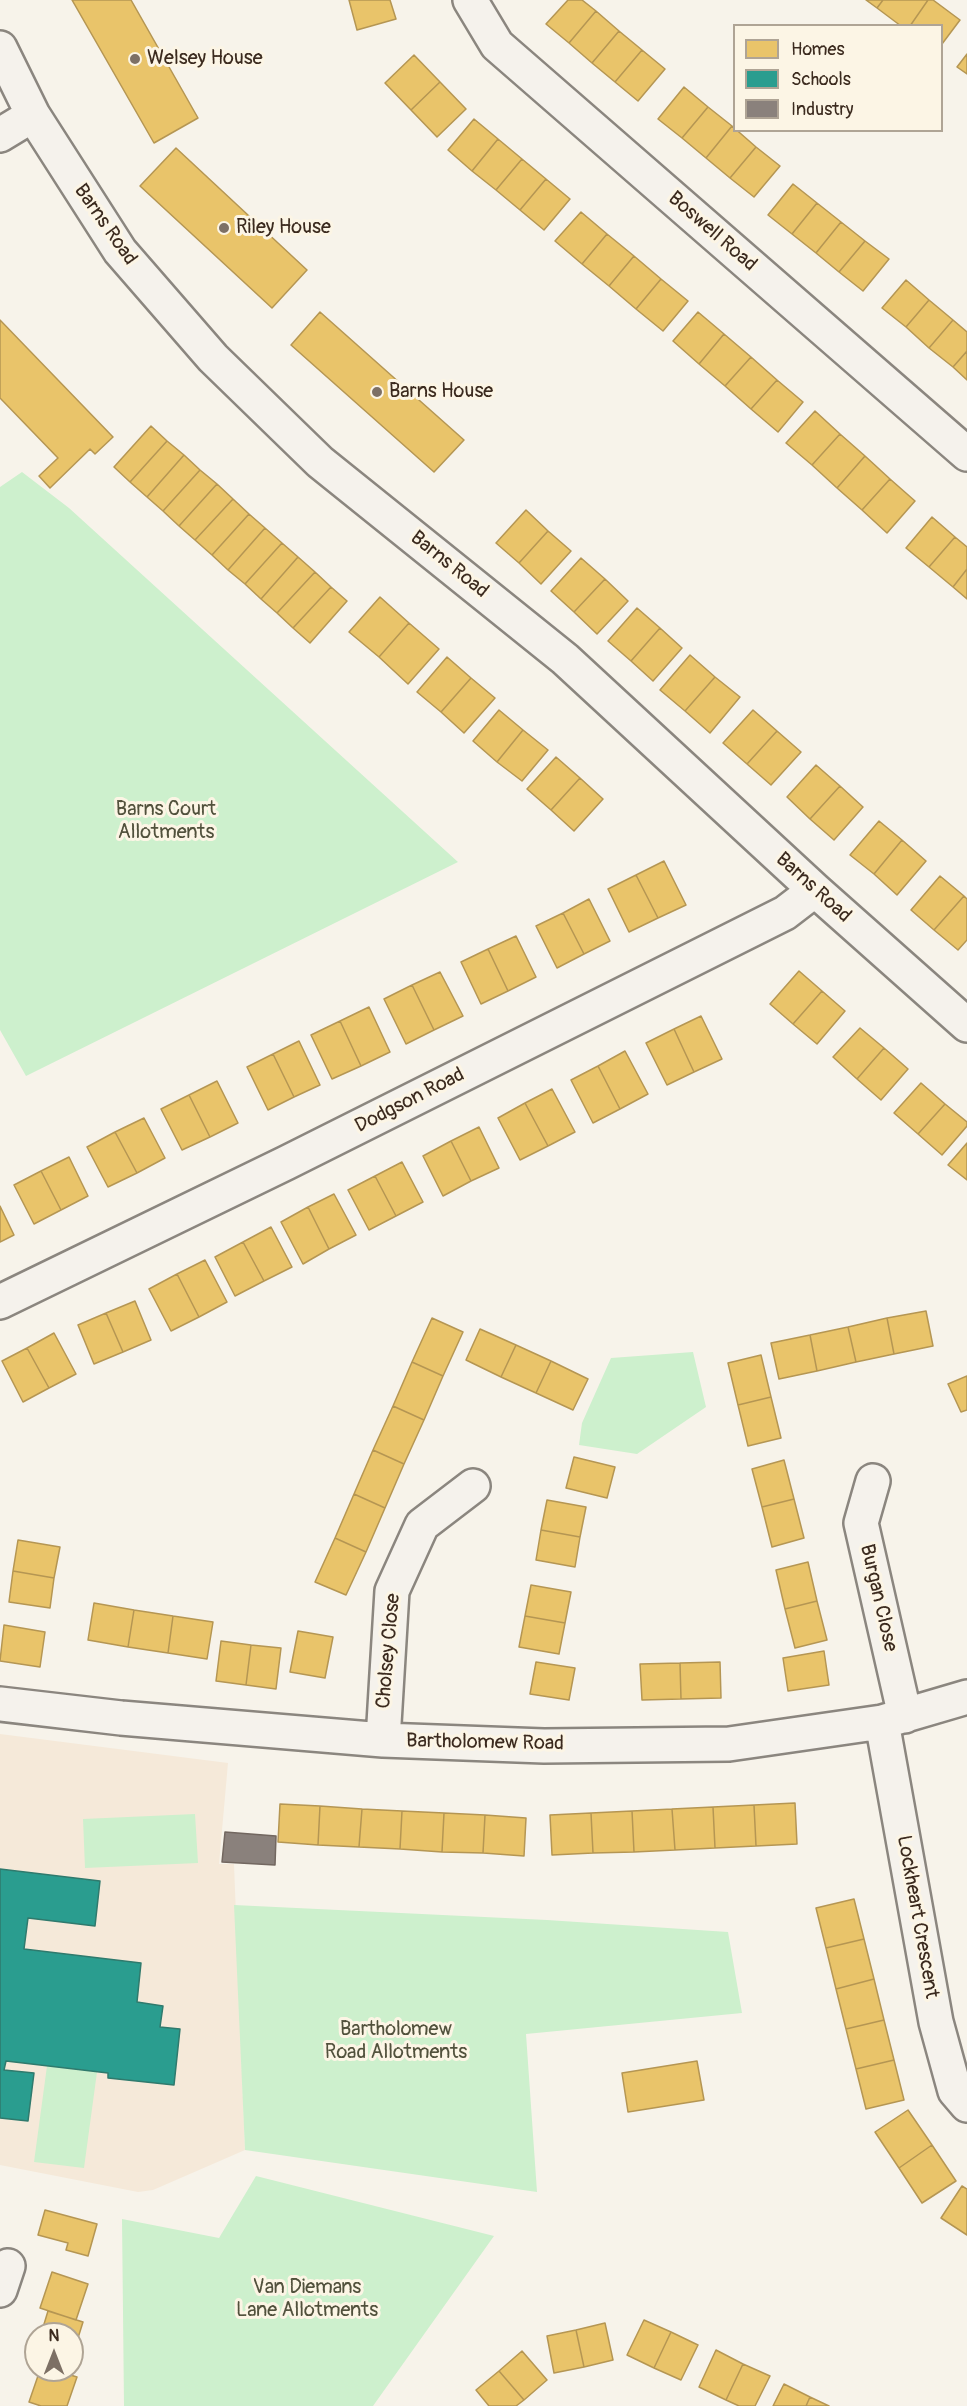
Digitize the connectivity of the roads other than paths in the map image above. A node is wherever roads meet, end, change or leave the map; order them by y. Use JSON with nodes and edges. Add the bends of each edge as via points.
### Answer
{"nodes":[{"id":1,"x":470,"y":0,"type":"edge"},
{"id":2,"x":0,"y":48,"type":"edge"},
{"id":3,"x":33,"y":115,"type":"junction"},
{"id":4,"x":0,"y":135,"type":"edge"},
{"id":5,"x":967,"y":454,"type":"edge"},
{"id":6,"x":814,"y":890,"type":"junction"},
{"id":7,"x":967,"y":1025,"type":"edge"},
{"id":8,"x":0,"y":1302,"type":"edge"},
{"id":9,"x":873,"y":1481,"type":"dead end"},
{"id":10,"x":473,"y":1486,"type":"dead end"},
{"id":11,"x":967,"y":1697,"type":"edge"},
{"id":12,"x":0,"y":1704,"type":"edge"},
{"id":13,"x":893,"y":1719,"type":"junction"},
{"id":14,"x":383,"y":1740,"type":"junction"},
{"id":15,"x":967,"y":2105,"type":"edge"}],
"edges":[{"from":1,"to":5,"type":"street","name":"Boswell Road","via":[[497,45]]},
{"from":2,"to":3,"type":"street","name":"Barns Road"},
{"from":3,"to":4,"type":"street"},
{"from":3,"to":6,"type":"street","name":"Barns Road","via":[[120,251],[213,358],[320,462],[565,659]]},
{"from":6,"to":7,"type":"street","name":"Barns Road"},
{"from":6,"to":8,"type":"street","name":"Dodgson Road","via":[[763,923]]},
{"from":9,"to":13,"type":"street","name":"Burgan Close","via":[[861,1523]]},
{"from":10,"to":14,"type":"street","name":"Cholsey Close","via":[[422,1525],[392,1591]]},
{"from":11,"to":13,"type":"street","name":"Bartholomew Road"},
{"from":12,"to":14,"type":"street","name":"Bartholomew Road"},
{"from":13,"to":14,"type":"street","name":"Bartholomew Road","via":[[729,1744],[544,1746]]},
{"from":13,"to":15,"type":"street","name":"Lockheart Crescent","via":[[936,2022],[955,2091]]}]}
